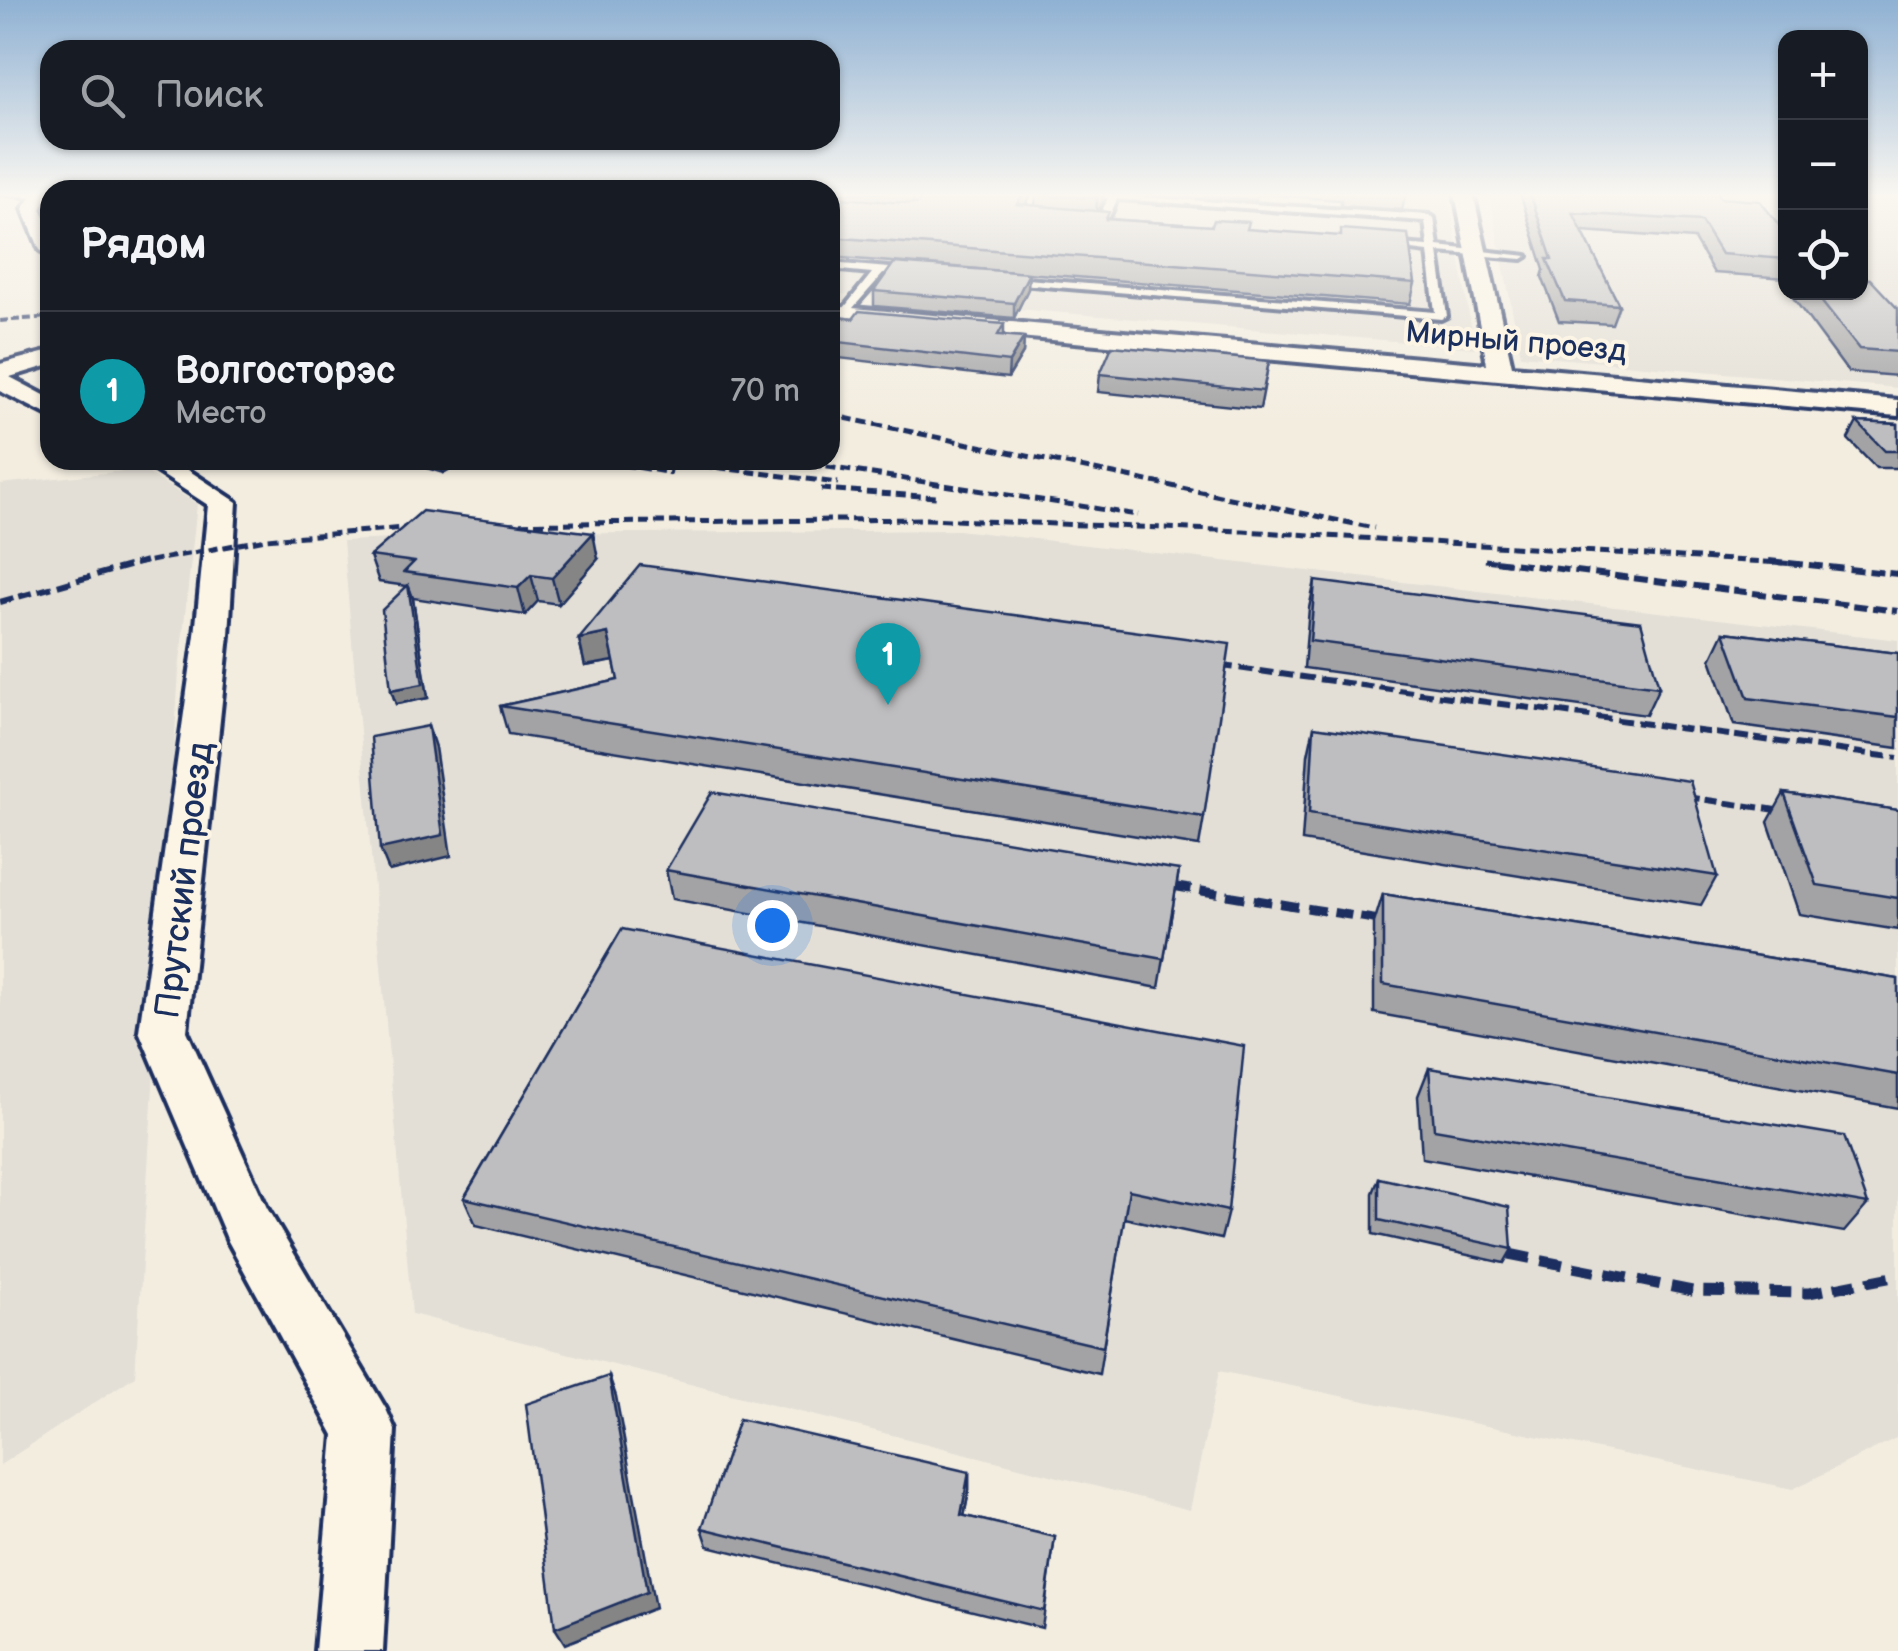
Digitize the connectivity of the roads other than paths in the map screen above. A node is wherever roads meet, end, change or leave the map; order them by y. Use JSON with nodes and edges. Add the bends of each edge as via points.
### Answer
{"nodes":[{"id":1,"x":880,"y":270,"type":"joint"},
{"id":2,"x":1436,"y":270,"type":"edge"},
{"id":3,"x":1481,"y":270,"type":"edge"},
{"id":4,"x":918,"y":273,"type":"edge"},
{"id":5,"x":996,"y":280,"type":"edge"},
{"id":6,"x":840,"y":310,"type":"edge"},
{"id":7,"x":840,"y":313,"type":"edge"},
{"id":8,"x":40,"y":361,"type":"edge"},
{"id":9,"x":0,"y":372,"type":"edge"},
{"id":10,"x":1501,"y":372,"type":"junction"},
{"id":11,"x":40,"y":385,"type":"edge"},
{"id":12,"x":10,"y":387,"type":"edge"},
{"id":13,"x":40,"y":403,"type":"edge"},
{"id":14,"x":1898,"y":408,"type":"edge"},
{"id":15,"x":170,"y":470,"type":"edge"},
{"id":16,"x":349,"y":1651,"type":"edge"}],
"edges":[{"from":1,"to":4,"type":"lane"},
{"from":1,"to":6,"type":"lane"},
{"from":2,"to":5,"type":"lane","via":[[1441,316]]},
{"from":3,"to":10,"type":"street"},
{"from":7,"to":10,"type":"street","name":"Мирный проезд"},
{"from":8,"to":9,"type":"street"},
{"from":10,"to":14,"type":"street","name":"Мирный проезд"},
{"from":11,"to":12,"type":"street"},
{"from":12,"to":13,"type":"street"},
{"from":15,"to":16,"type":"street","name":"Прутский проезд","via":[[223,502],[163,1030],[247,1224],[366,1430]]}]}
